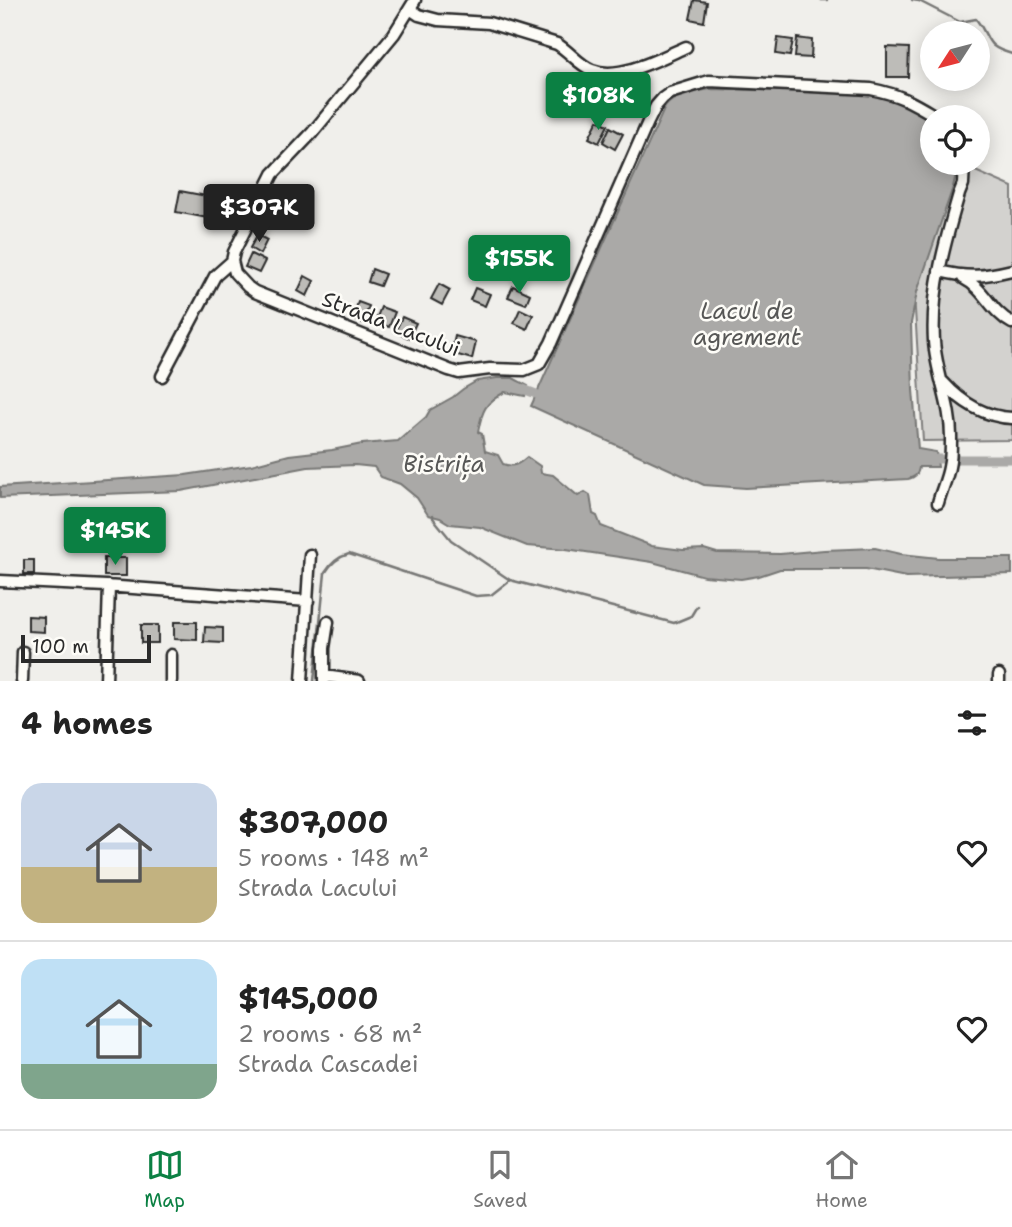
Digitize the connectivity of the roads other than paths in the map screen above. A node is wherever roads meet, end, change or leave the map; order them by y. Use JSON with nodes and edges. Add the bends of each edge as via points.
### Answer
{"nodes":[{"id":1,"x":413,"y":5,"type":"edge"},
{"id":2,"x":686,"y":47,"type":"dead end"},
{"id":3,"x":920,"y":107,"type":"edge"},
{"id":4,"x":963,"y":175,"type":"edge"},
{"id":5,"x":232,"y":261,"type":"junction"},
{"id":6,"x":1012,"y":270,"type":"edge"},
{"id":7,"x":939,"y":271,"type":"junction"},
{"id":8,"x":960,"y":276,"type":"junction"},
{"id":9,"x":1012,"y":323,"type":"edge"},
{"id":10,"x":162,"y":376,"type":"dead end"},
{"id":11,"x":942,"y":382,"type":"junction"},
{"id":12,"x":1012,"y":418,"type":"edge"},
{"id":13,"x":938,"y":503,"type":"dead end"},
{"id":14,"x":310,"y":555,"type":"dead end"},
{"id":15,"x":0,"y":581,"type":"edge"},
{"id":16,"x":109,"y":586,"type":"junction"},
{"id":17,"x":308,"y":601,"type":"junction"},
{"id":18,"x":328,"y":622,"type":"dead end"},
{"id":19,"x":23,"y":652,"type":"dead end"},
{"id":20,"x":171,"y":655,"type":"dead end"},
{"id":21,"x":324,"y":679,"type":"edge"},
{"id":22,"x":22,"y":681,"type":"edge"},
{"id":23,"x":106,"y":681,"type":"edge"},
{"id":24,"x":171,"y":681,"type":"edge"},
{"id":25,"x":302,"y":681,"type":"edge"},
{"id":26,"x":359,"y":681,"type":"edge"}],
"edges":[{"from":1,"to":2,"type":"street","via":[[419,15],[489,23],[556,44],[584,66],[602,73],[643,65]]},
{"from":1,"to":5,"type":"street","via":[[394,34],[274,174]]},
{"from":3,"to":5,"type":"street","name":"Strada Lacului","via":[[894,93],[872,89],[709,81],[670,93],[648,122],[545,356],[524,370],[449,370],[255,292],[235,272]]},
{"from":4,"to":7,"type":"street"},
{"from":5,"to":10,"type":"street","via":[[215,276]]},
{"from":6,"to":8,"type":"street"},
{"from":7,"to":8,"type":"street"},
{"from":7,"to":11,"type":"street","via":[[934,339]]},
{"from":8,"to":9,"type":"street","via":[[976,285],[992,308]]},
{"from":11,"to":12,"type":"street","via":[[989,415]]},
{"from":11,"to":13,"type":"street","via":[[951,437],[949,467]]},
{"from":14,"to":17,"type":"street"},
{"from":15,"to":16,"type":"street"},
{"from":16,"to":17,"type":"street"},
{"from":16,"to":23,"type":"street"},
{"from":17,"to":25,"type":"street"},
{"from":18,"to":21,"type":"street"},
{"from":19,"to":22,"type":"street"},
{"from":20,"to":24,"type":"street"},
{"from":21,"to":26,"type":"street"}]}
